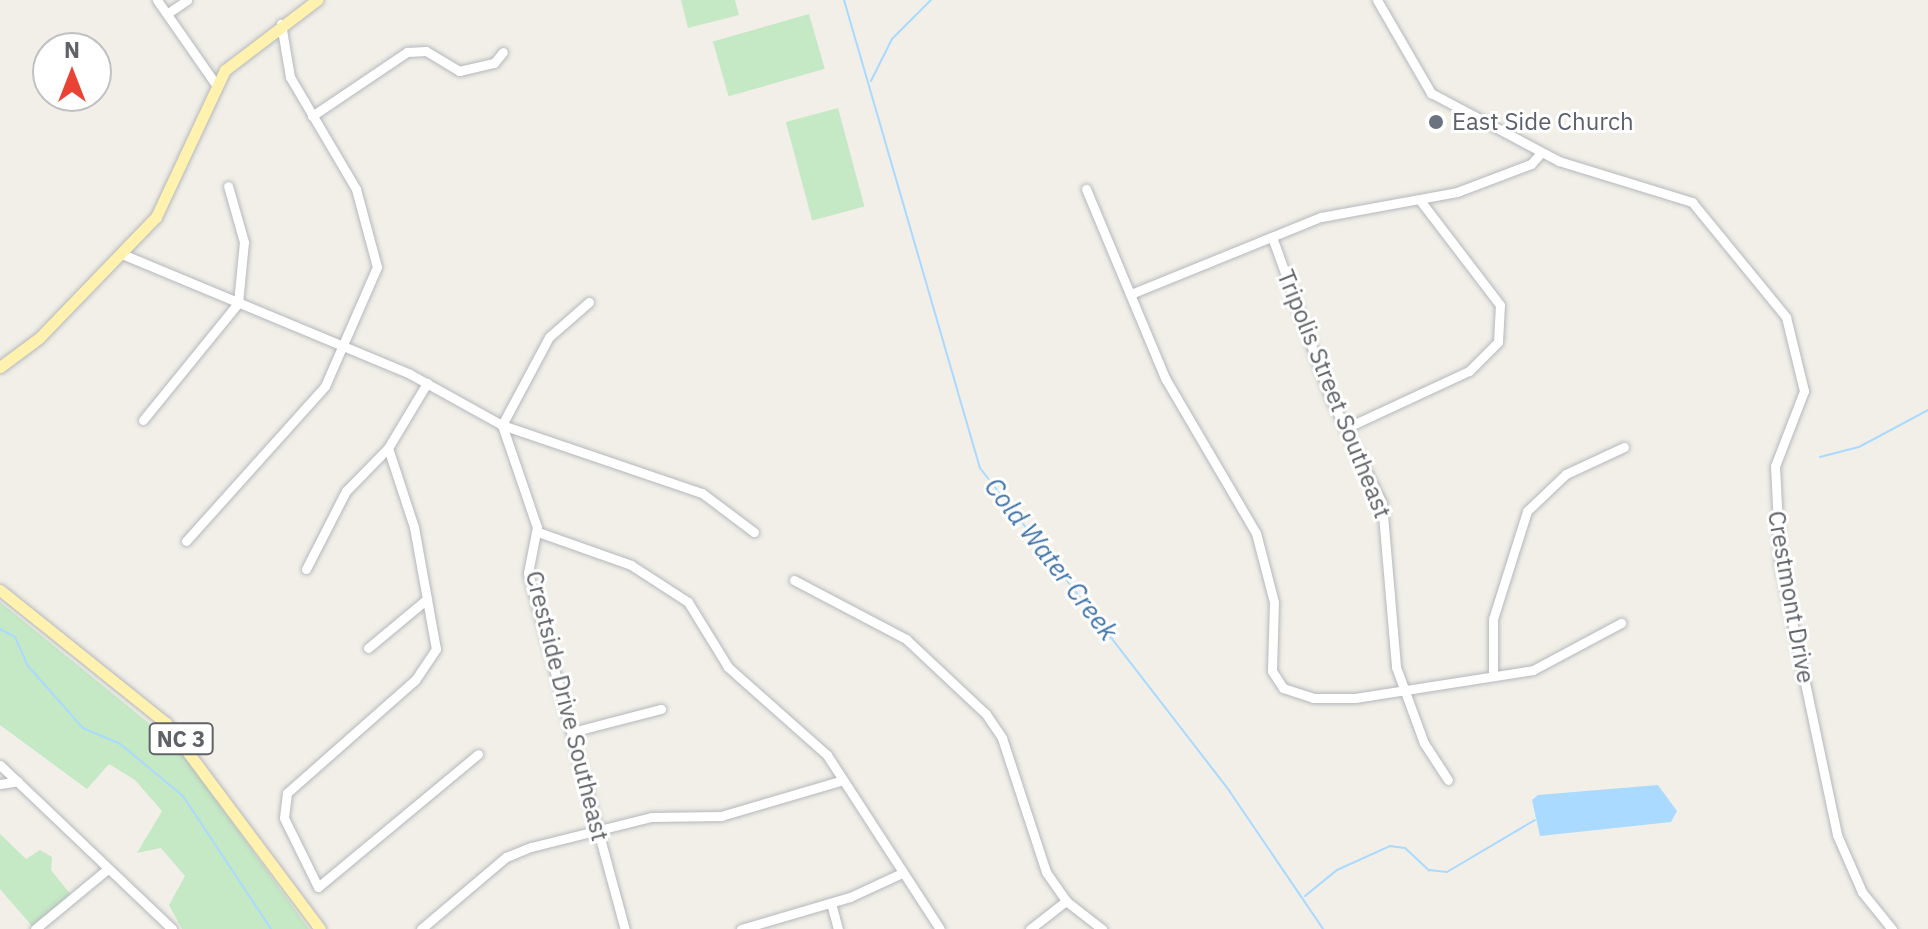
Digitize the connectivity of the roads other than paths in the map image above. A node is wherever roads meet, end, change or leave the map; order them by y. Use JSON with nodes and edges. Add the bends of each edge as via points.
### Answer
{"nodes":[{"id":1,"x":157,"y":0,"type":"edge"},
{"id":2,"x":187,"y":0,"type":"edge"},
{"id":3,"x":317,"y":0,"type":"edge"},
{"id":4,"x":1377,"y":0,"type":"edge"},
{"id":5,"x":168,"y":13,"type":"junction"},
{"id":6,"x":281,"y":24,"type":"junction"},
{"id":7,"x":503,"y":52,"type":"dead end"},
{"id":8,"x":215,"y":83,"type":"junction"},
{"id":9,"x":312,"y":116,"type":"junction"},
{"id":10,"x":1541,"y":153,"type":"junction"},
{"id":11,"x":228,"y":186,"type":"dead end"},
{"id":12,"x":1086,"y":189,"type":"dead end"},
{"id":13,"x":1419,"y":199,"type":"junction"},
{"id":14,"x":1272,"y":237,"type":"junction"},
{"id":15,"x":122,"y":254,"type":"junction"},
{"id":16,"x":1131,"y":294,"type":"junction"},
{"id":17,"x":589,"y":302,"type":"dead end"},
{"id":18,"x":238,"y":303,"type":"junction"},
{"id":19,"x":343,"y":347,"type":"junction"},
{"id":20,"x":0,"y":367,"type":"edge"},
{"id":21,"x":427,"y":383,"type":"junction"},
{"id":22,"x":143,"y":420,"type":"dead end"},
{"id":23,"x":502,"y":425,"type":"junction"},
{"id":24,"x":1346,"y":428,"type":"junction"},
{"id":25,"x":1624,"y":447,"type":"dead end"},
{"id":26,"x":388,"y":448,"type":"junction"},
{"id":27,"x":538,"y":532,"type":"junction"},
{"id":28,"x":754,"y":532,"type":"dead end"},
{"id":29,"x":186,"y":541,"type":"dead end"},
{"id":30,"x":306,"y":569,"type":"dead end"},
{"id":31,"x":794,"y":580,"type":"dead end"},
{"id":32,"x":0,"y":590,"type":"edge"},
{"id":33,"x":427,"y":599,"type":"junction"},
{"id":34,"x":1621,"y":623,"type":"dead end"},
{"id":35,"x":368,"y":648,"type":"dead end"},
{"id":36,"x":1493,"y":675,"type":"junction"},
{"id":37,"x":1401,"y":688,"type":"junction"},
{"id":38,"x":661,"y":709,"type":"dead end"},
{"id":39,"x":572,"y":732,"type":"junction"},
{"id":40,"x":478,"y":754,"type":"dead end"},
{"id":41,"x":0,"y":765,"type":"edge"},
{"id":42,"x":843,"y":780,"type":"junction"},
{"id":43,"x":1448,"y":780,"type":"dead end"},
{"id":44,"x":18,"y":781,"type":"junction"},
{"id":45,"x":0,"y":784,"type":"edge"},
{"id":46,"x":599,"y":829,"type":"junction"},
{"id":47,"x":105,"y":871,"type":"junction"},
{"id":48,"x":902,"y":873,"type":"junction"},
{"id":49,"x":1066,"y":901,"type":"junction"},
{"id":50,"x":831,"y":903,"type":"junction"},
{"id":51,"x":35,"y":929,"type":"edge"},
{"id":52,"x":172,"y":929,"type":"edge"},
{"id":53,"x":320,"y":929,"type":"edge"},
{"id":54,"x":421,"y":929,"type":"edge"},
{"id":55,"x":625,"y":929,"type":"edge"},
{"id":56,"x":741,"y":929,"type":"edge"},
{"id":57,"x":838,"y":929,"type":"edge"},
{"id":58,"x":940,"y":929,"type":"edge"},
{"id":59,"x":1030,"y":929,"type":"edge"},
{"id":60,"x":1102,"y":929,"type":"edge"},
{"id":61,"x":1892,"y":929,"type":"edge"}],
"edges":[{"from":1,"to":5,"type":"street"},
{"from":2,"to":5,"type":"street"},
{"from":3,"to":6,"type":"main road"},
{"from":4,"to":10,"type":"street","name":"Crestmont Drive","via":[[1431,93]]},
{"from":5,"to":8,"type":"street"},
{"from":6,"to":8,"type":"main road"},
{"from":6,"to":9,"type":"street","via":[[290,77]]},
{"from":7,"to":9,"type":"street","via":[[494,63],[459,71],[426,51],[407,52]]},
{"from":8,"to":15,"type":"main road","via":[[169,197]]},
{"from":9,"to":19,"type":"street","via":[[356,189],[377,260]]},
{"from":10,"to":13,"type":"street","via":[[1490,180]]},
{"from":10,"to":61,"type":"street","name":"Crestmont Drive","via":[[1692,202],[1791,326],[1804,391],[1775,466],[1780,564],[1837,835],[1862,892]]},
{"from":11,"to":18,"type":"street","via":[[244,242]]},
{"from":12,"to":16,"type":"street"},
{"from":13,"to":14,"type":"street","via":[[1338,211]]},
{"from":13,"to":24,"type":"street","via":[[1500,305],[1498,342],[1469,371]]},
{"from":14,"to":16,"type":"street"},
{"from":14,"to":24,"type":"street","name":"Tripolis Street Southeast"},
{"from":15,"to":18,"type":"street"},
{"from":15,"to":20,"type":"main road","via":[[39,338]]},
{"from":16,"to":37,"type":"street","via":[[1165,378],[1260,543],[1274,602],[1277,681],[1292,694],[1327,699]]},
{"from":17,"to":23,"type":"street","via":[[541,348]]},
{"from":18,"to":19,"type":"street"},
{"from":18,"to":22,"type":"street"},
{"from":19,"to":21,"type":"street"},
{"from":19,"to":29,"type":"street","via":[[325,386]]},
{"from":21,"to":23,"type":"street"},
{"from":21,"to":26,"type":"street"},
{"from":23,"to":27,"type":"street"},
{"from":23,"to":28,"type":"street","via":[[702,493]]},
{"from":24,"to":37,"type":"street","name":"Tripolis Street Southeast","via":[[1388,524]]},
{"from":25,"to":36,"type":"street","via":[[1566,474],[1527,511],[1493,619]]},
{"from":26,"to":30,"type":"street","via":[[346,491]]},
{"from":26,"to":33,"type":"street"},
{"from":27,"to":39,"type":"street","name":"Crestside Drive Southeast","via":[[528,573]]},
{"from":27,"to":42,"type":"street","via":[[673,588],[728,667],[820,747]]},
{"from":31,"to":49,"type":"street","via":[[906,639],[986,714],[1002,738],[1038,855]]},
{"from":32,"to":53,"type":"main road","number":"NC 3","via":[[166,723]]},
{"from":33,"to":35,"type":"street"},
{"from":33,"to":40,"type":"street","via":[[437,640],[428,666],[285,797],[284,818],[318,887]]},
{"from":34,"to":36,"type":"street","via":[[1533,670]]},
{"from":36,"to":37,"type":"street"},
{"from":37,"to":43,"type":"street","name":"Tripolis Street Southeast"},
{"from":38,"to":39,"type":"street"},
{"from":39,"to":46,"type":"street","name":"Crestside Drive Southeast"},
{"from":41,"to":44,"type":"street"},
{"from":42,"to":46,"type":"street","via":[[721,816],[651,817]]},
{"from":42,"to":48,"type":"street"},
{"from":44,"to":45,"type":"street"},
{"from":44,"to":47,"type":"street"},
{"from":46,"to":54,"type":"street","via":[[506,857]]},
{"from":46,"to":55,"type":"street","name":"Crestside Drive Southeast"},
{"from":47,"to":51,"type":"street"},
{"from":47,"to":52,"type":"street","via":[[155,906]]},
{"from":48,"to":50,"type":"street"},
{"from":48,"to":58,"type":"street"},
{"from":49,"to":59,"type":"street"},
{"from":49,"to":60,"type":"street"},
{"from":50,"to":56,"type":"street"},
{"from":50,"to":57,"type":"street"}]}
